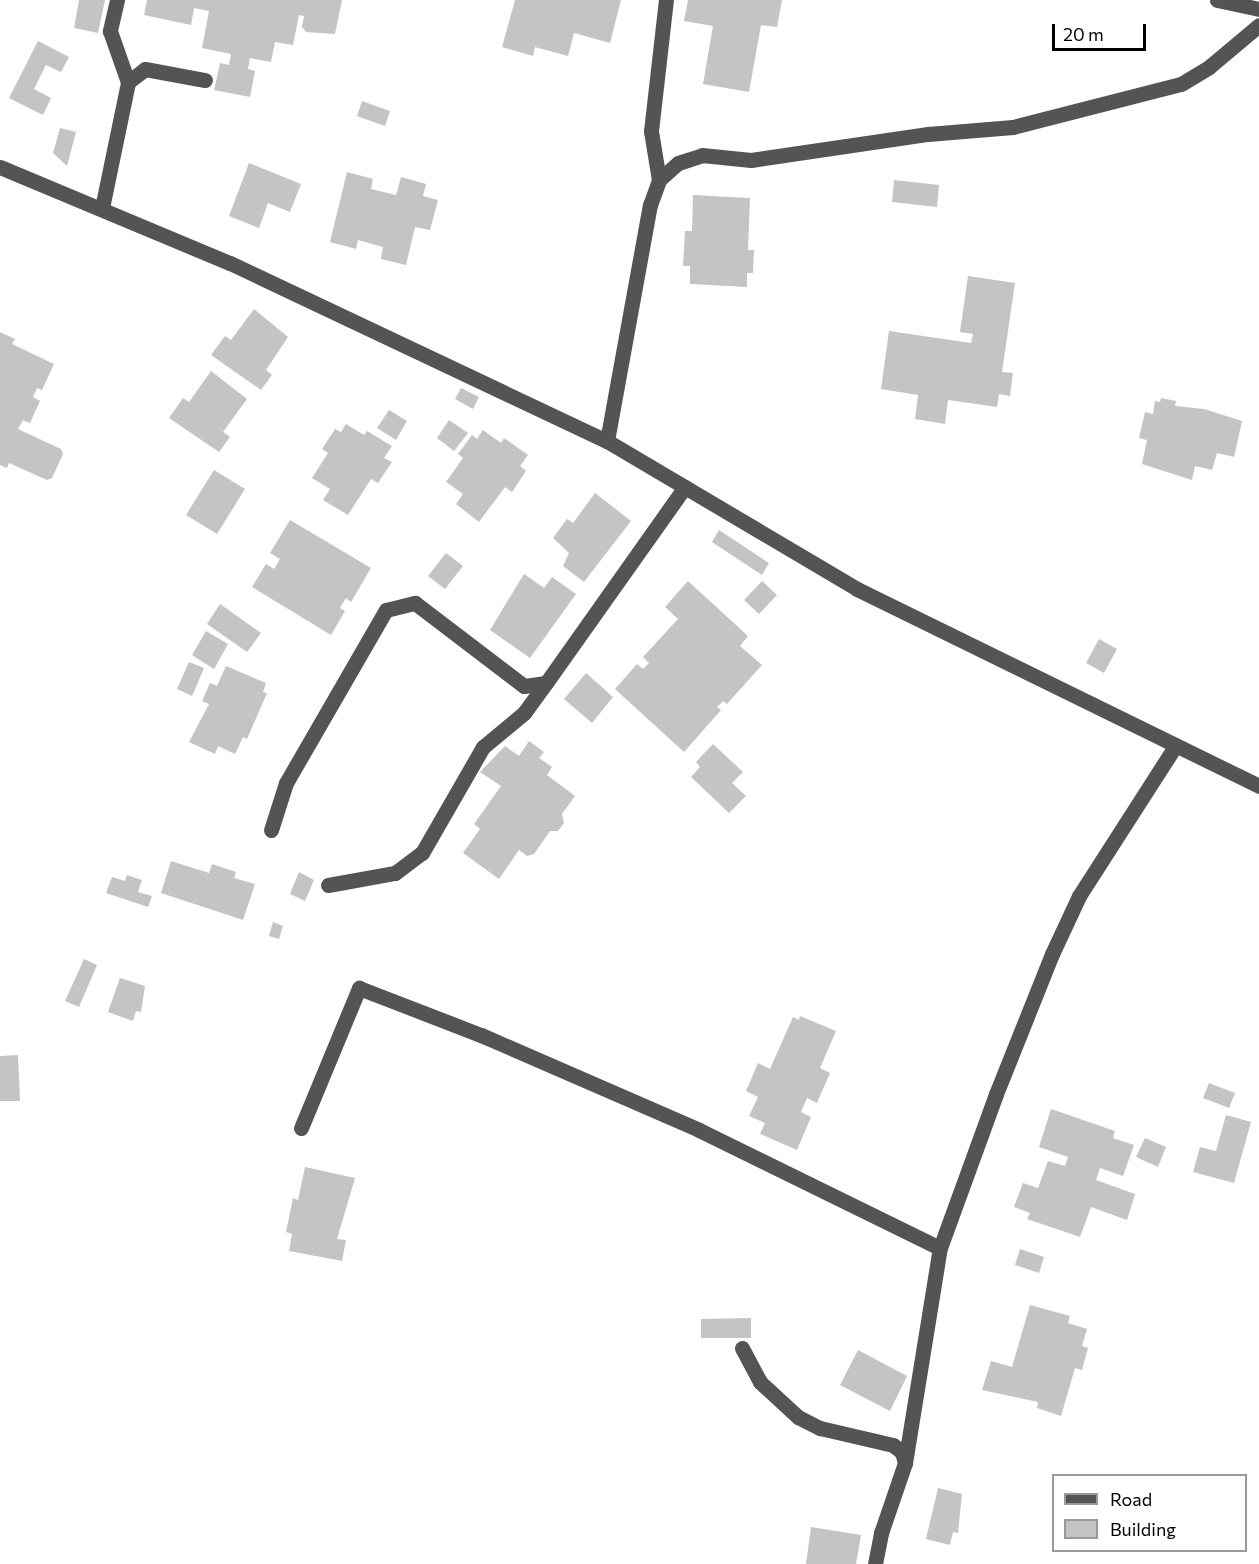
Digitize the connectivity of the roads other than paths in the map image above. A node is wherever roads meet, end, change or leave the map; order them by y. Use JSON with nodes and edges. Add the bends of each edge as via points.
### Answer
{"nodes":[{"id":1,"x":117,"y":0,"type":"edge"},
{"id":2,"x":666,"y":0,"type":"edge"},
{"id":3,"x":1217,"y":0,"type":"edge"},
{"id":4,"x":1259,"y":9,"type":"edge"},
{"id":5,"x":1259,"y":25,"type":"edge"},
{"id":6,"x":205,"y":80,"type":"dead end"},
{"id":7,"x":128,"y":82,"type":"junction"},
{"id":8,"x":0,"y":167,"type":"edge"},
{"id":9,"x":659,"y":180,"type":"junction"},
{"id":10,"x":102,"y":208,"type":"junction"},
{"id":11,"x":608,"y":441,"type":"junction"},
{"id":12,"x":685,"y":487,"type":"junction"},
{"id":13,"x":546,"y":683,"type":"junction"},
{"id":14,"x":1176,"y":745,"type":"junction"},
{"id":15,"x":1259,"y":786,"type":"edge"},
{"id":16,"x":271,"y":830,"type":"dead end"},
{"id":17,"x":328,"y":885,"type":"dead end"},
{"id":18,"x":301,"y":1128,"type":"dead end"},
{"id":19,"x":940,"y":1248,"type":"junction"},
{"id":20,"x":742,"y":1348,"type":"dead end"},
{"id":21,"x":905,"y":1463,"type":"junction"},
{"id":22,"x":875,"y":1564,"type":"edge"}],
"edges":[{"from":1,"to":7,"type":"street","via":[[110,31]]},
{"from":2,"to":9,"type":"street","via":[[651,131]]},
{"from":3,"to":4,"type":"street"},
{"from":5,"to":9,"type":"street","via":[[1209,67],[1181,84],[1013,127],[928,134],[751,160],[702,155],[678,163]]},
{"from":6,"to":7,"type":"street","via":[[145,69]]},
{"from":7,"to":10,"type":"street"},
{"from":8,"to":10,"type":"street"},
{"from":9,"to":11,"type":"street","via":[[650,205]]},
{"from":10,"to":11,"type":"street","via":[[294,293]]},
{"from":11,"to":12,"type":"street"},
{"from":12,"to":13,"type":"street"},
{"from":12,"to":14,"type":"street","via":[[857,589]]},
{"from":13,"to":16,"type":"street","via":[[524,686],[415,603],[386,610],[286,783]]},
{"from":13,"to":17,"type":"street","via":[[524,713],[483,747],[422,853],[395,873]]},
{"from":14,"to":15,"type":"street"},
{"from":14,"to":19,"type":"street","via":[[1079,896],[1052,954]]},
{"from":18,"to":19,"type":"street","via":[[359,988],[481,1035],[699,1130]]},
{"from":19,"to":21,"type":"street"},
{"from":20,"to":21,"type":"street","via":[[760,1382],[798,1417],[820,1428],[893,1445],[902,1452]]},
{"from":21,"to":22,"type":"street","via":[[881,1533]]}]}
